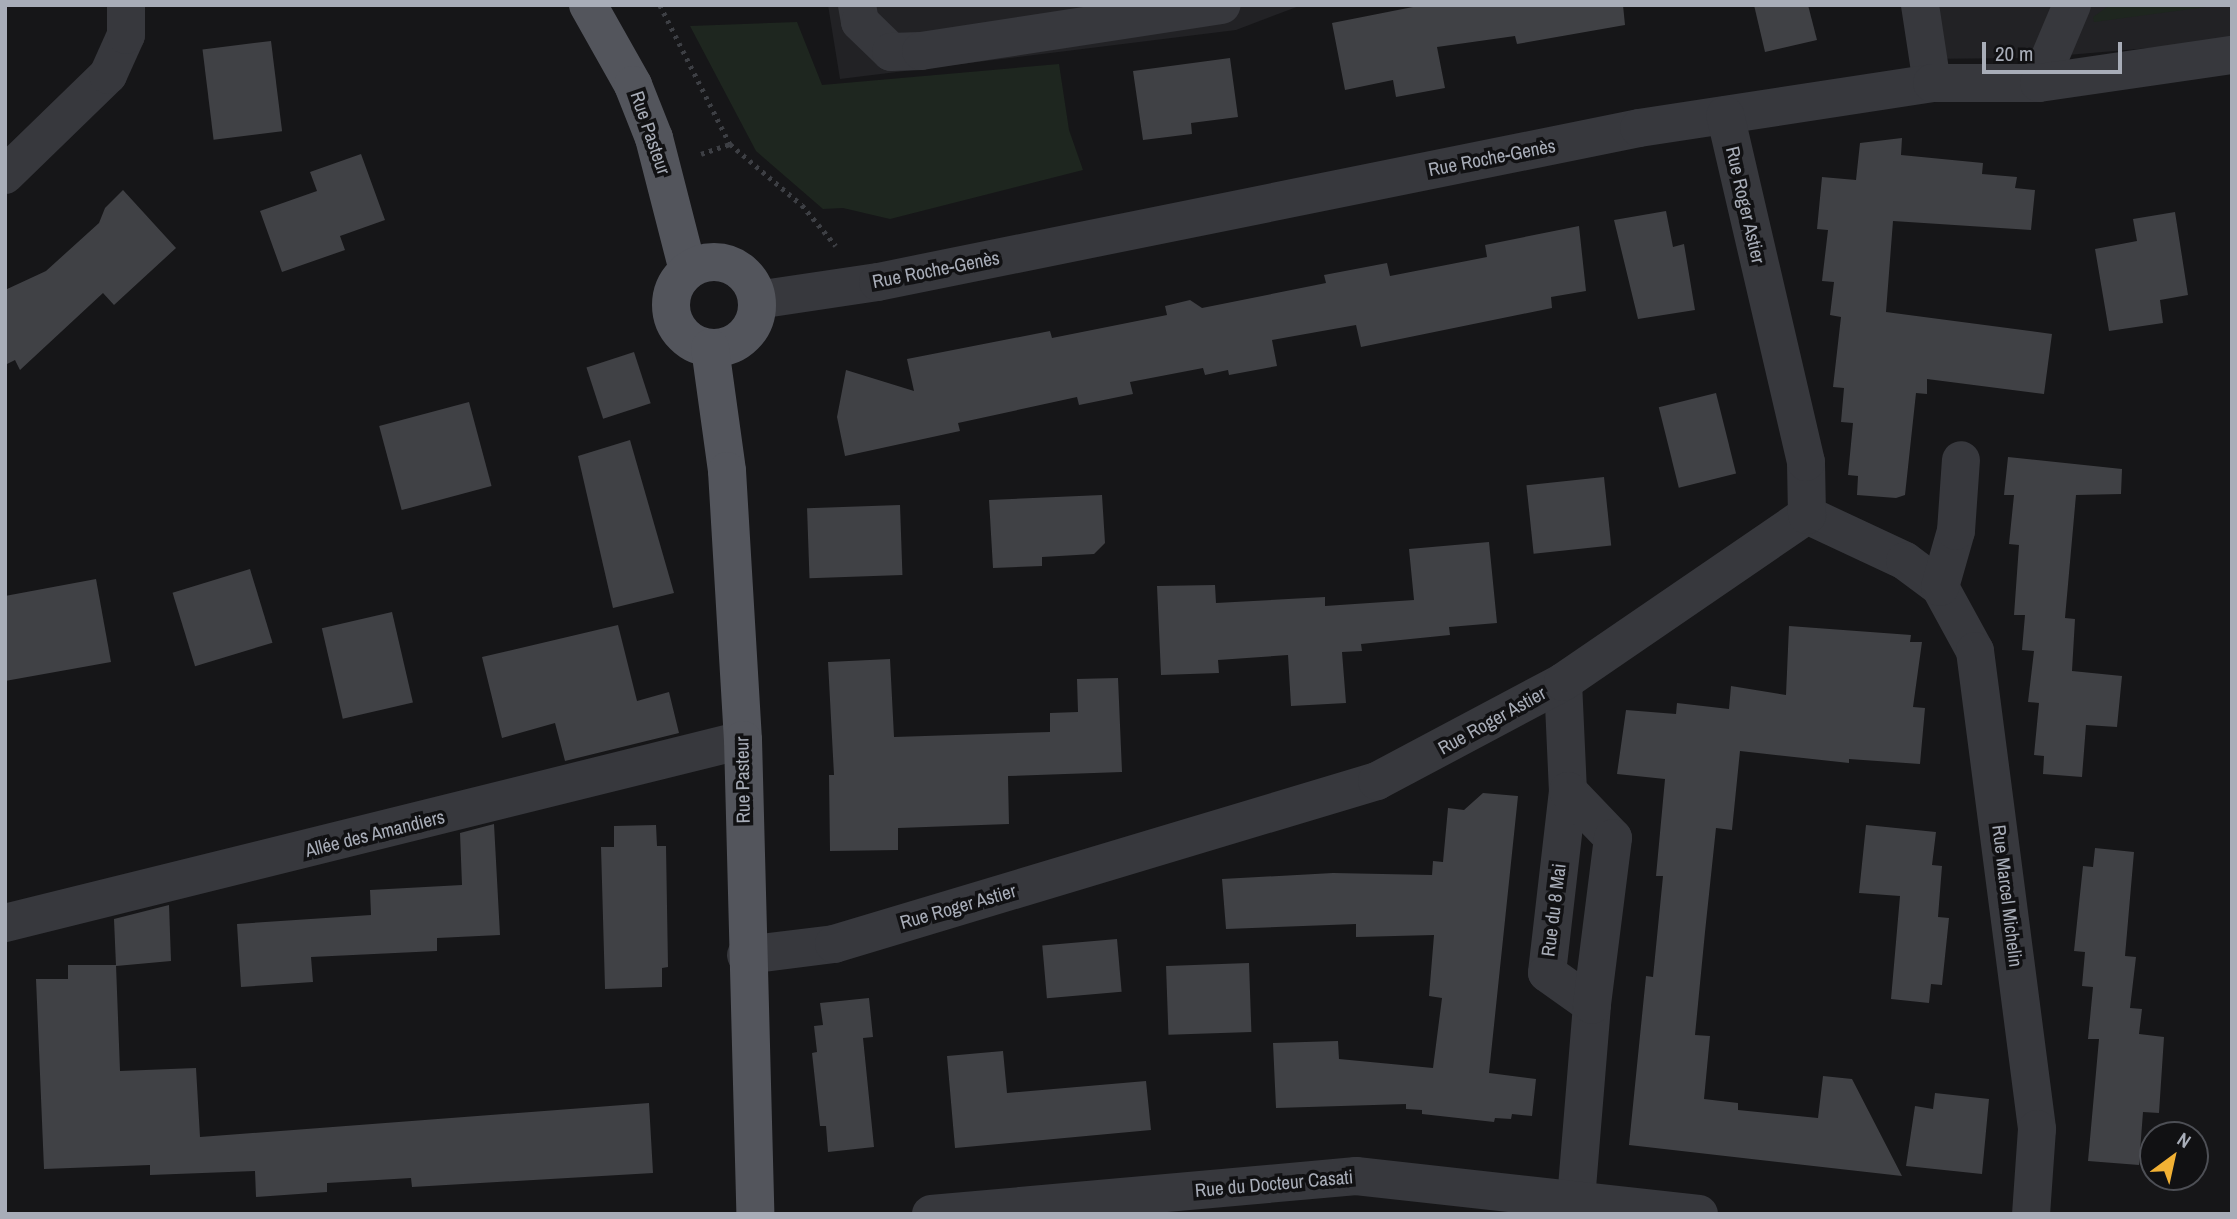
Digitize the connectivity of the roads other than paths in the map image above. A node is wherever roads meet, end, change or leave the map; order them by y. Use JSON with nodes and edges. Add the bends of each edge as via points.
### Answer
{"nodes":[{"id":1,"x":126,"y":5,"type":"edge"},
{"id":2,"x":588,"y":5,"type":"edge"},
{"id":3,"x":857,"y":5,"type":"edge"},
{"id":4,"x":1222,"y":5,"type":"edge"},
{"id":5,"x":1920,"y":5,"type":"edge"},
{"id":6,"x":2072,"y":5,"type":"edge"},
{"id":7,"x":2232,"y":55,"type":"edge"},
{"id":8,"x":1932,"y":83,"type":"junction"},
{"id":9,"x":2039,"y":83,"type":"junction"},
{"id":10,"x":1726,"y":115,"type":"junction"},
{"id":11,"x":5,"y":175,"type":"edge"},
{"id":12,"x":688,"y":270,"type":"junction"},
{"id":13,"x":758,"y":300,"type":"junction"},
{"id":14,"x":710,"y":348,"type":"junction"},
{"id":15,"x":1961,"y":460,"type":"dead end"},
{"id":16,"x":1807,"y":515,"type":"junction"},
{"id":17,"x":1940,"y":587,"type":"junction"},
{"id":18,"x":1563,"y":682,"type":"junction"},
{"id":19,"x":743,"y":740,"type":"junction"},
{"id":20,"x":1568,"y":792,"type":"junction"},
{"id":21,"x":5,"y":923,"type":"edge"},
{"id":22,"x":746,"y":955,"type":"junction"},
{"id":23,"x":1592,"y":1005,"type":"junction"},
{"id":24,"x":1560,"y":1203,"type":"edge"},
{"id":25,"x":1138,"y":1204,"type":"edge"},
{"id":26,"x":755,"y":1214,"type":"edge"},
{"id":27,"x":932,"y":1214,"type":"edge"},
{"id":28,"x":1699,"y":1214,"type":"edge"},
{"id":29,"x":2031,"y":1214,"type":"edge"}],
"edges":[{"from":1,"to":11,"type":"street","via":[[126,35],[108,75]]},
{"from":2,"to":12,"type":"main road","name":"Rue Pasteur","via":[[633,85],[654,138]]},
{"from":3,"to":4,"type":"street","via":[[860,22],[891,51],[921,51]]},
{"from":5,"to":8,"type":"street"},
{"from":6,"to":9,"type":"street"},
{"from":7,"to":9,"type":"street","name":"Rue Roche-Genès"},
{"from":8,"to":9,"type":"street","name":"Rue Roche-Genès"},
{"from":8,"to":10,"type":"street","name":"Rue Roche-Genès"},
{"from":10,"to":13,"type":"street","name":"Rue Roche-Genès","via":[[1639,128],[845,288]]},
{"from":10,"to":16,"type":"street","name":"Rue Roger Astier","via":[[1806,462]]},
{"from":12,"to":13,"type":"main road","via":[[713,261],[737,268],[755,288]]},
{"from":12,"to":14,"type":"main road","via":[[672,294],[671,310],[684,336]]},
{"from":13,"to":14,"type":"main road","via":[[757,313],[745,335],[723,347]]},
{"from":14,"to":19,"type":"main road","name":"Rue Pasteur","via":[[727,471]]},
{"from":15,"to":17,"type":"street","via":[[1956,531]]},
{"from":16,"to":17,"type":"street","name":"Rue Marcel Michelin","via":[[1905,561]]},
{"from":16,"to":18,"type":"street","name":"Rue Roger Astier"},
{"from":17,"to":29,"type":"street","name":"Rue Marcel Michelin","via":[[1975,651],[2037,1129]]},
{"from":18,"to":20,"type":"street","name":"Rue du 8 Mai"},
{"from":18,"to":22,"type":"street","name":"Rue Roger Astier","via":[[1377,781],[834,944]]},
{"from":19,"to":21,"type":"street","name":"Allée des Amandiers"},
{"from":19,"to":22,"type":"main road","name":"Rue Pasteur"},
{"from":20,"to":23,"type":"street","via":[[1613,838]]},
{"from":20,"to":23,"type":"street","name":"Rue du 8 Mai","via":[[1547,973]]},
{"from":22,"to":26,"type":"main road","name":"Rue Pasteur"},
{"from":23,"to":24,"type":"street"},
{"from":24,"to":25,"type":"street","name":"Rue du Docteur Casati","via":[[1356,1176]]},
{"from":24,"to":28,"type":"street","name":"Rue du Docteur Casati"},
{"from":25,"to":27,"type":"street","name":"Rue du Docteur Casati"}]}
